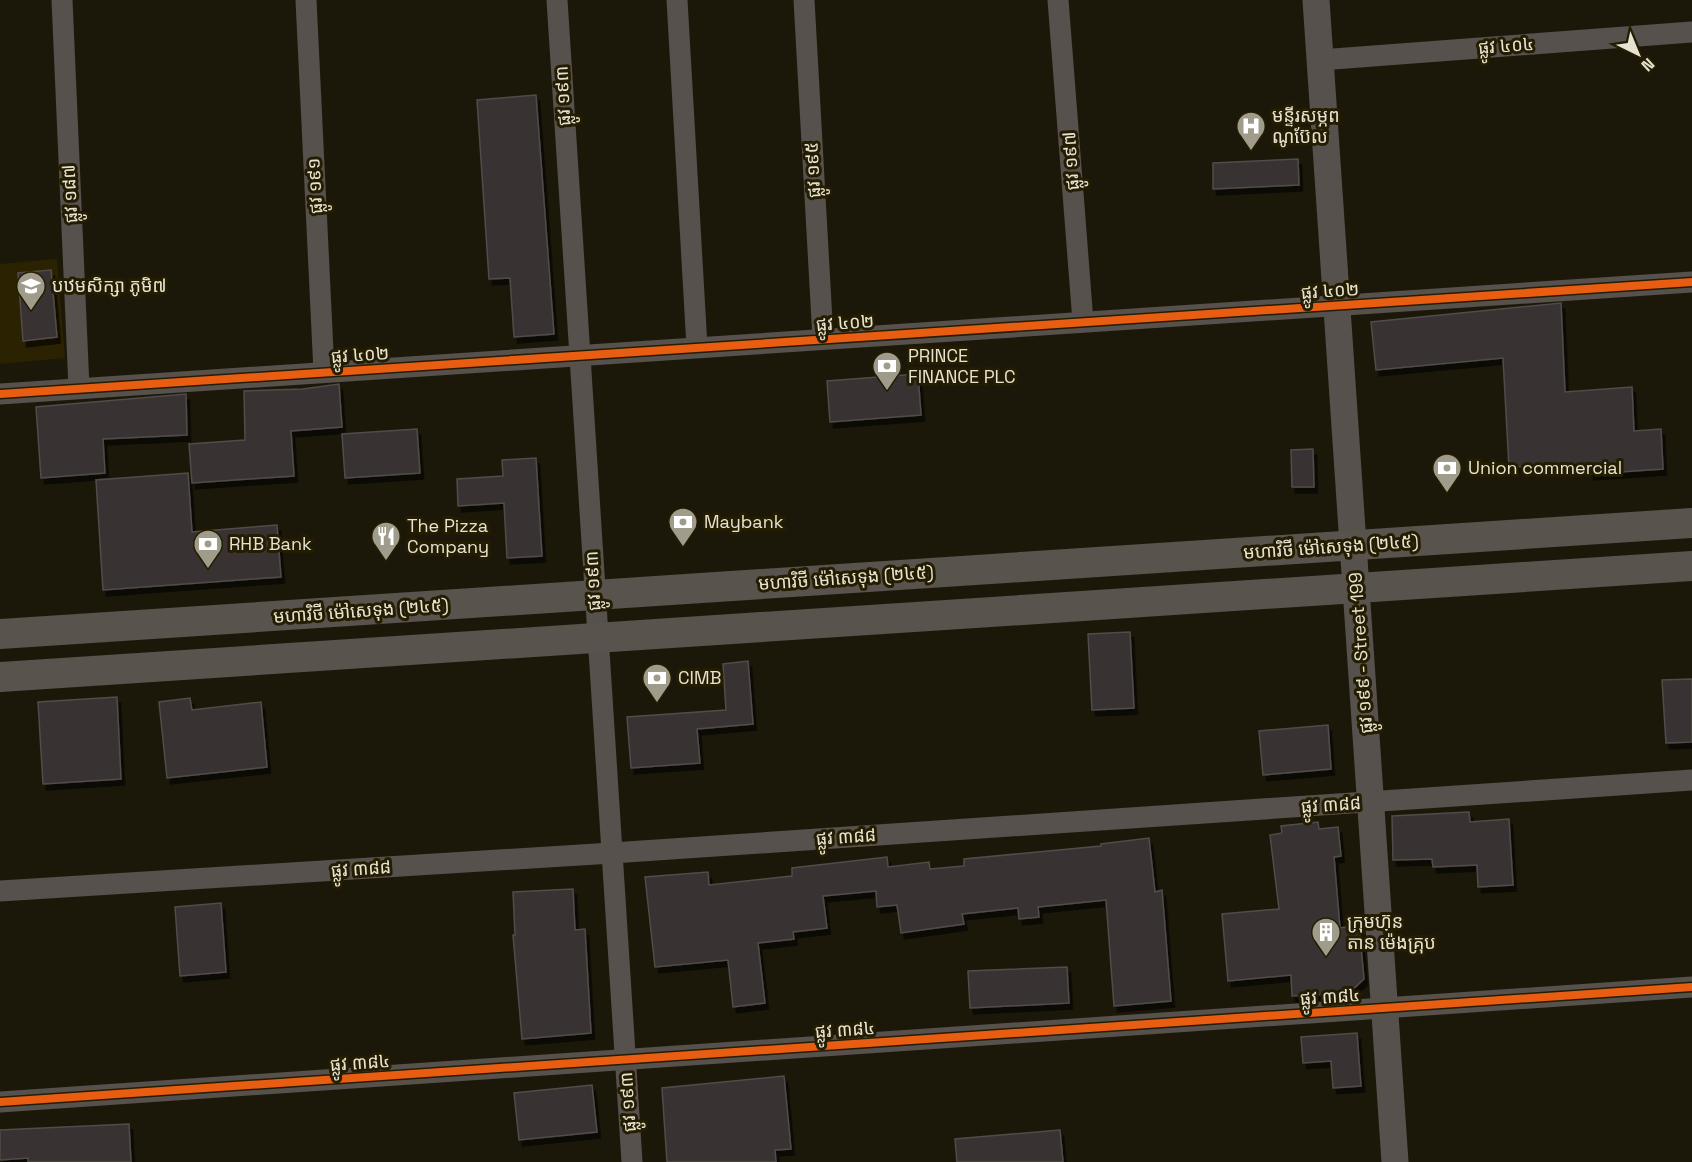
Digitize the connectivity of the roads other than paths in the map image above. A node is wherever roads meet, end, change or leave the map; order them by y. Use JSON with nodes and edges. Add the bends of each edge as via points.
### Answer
{"nodes":[{"id":1,"x":62,"y":0,"type":"edge"},
{"id":2,"x":306,"y":0,"type":"edge"},
{"id":3,"x":557,"y":0,"type":"edge"},
{"id":4,"x":677,"y":0,"type":"edge"},
{"id":5,"x":804,"y":0,"type":"edge"},
{"id":6,"x":1058,"y":0,"type":"edge"},
{"id":7,"x":1316,"y":0,"type":"edge"},
{"id":8,"x":1692,"y":32,"type":"edge"},
{"id":9,"x":1320,"y":60,"type":"junction"},
{"id":10,"x":1692,"y":282,"type":"edge"},
{"id":11,"x":1337,"y":305,"type":"junction"},
{"id":12,"x":1083,"y":322,"type":"junction"},
{"id":13,"x":823,"y":339,"type":"junction"},
{"id":14,"x":697,"y":347,"type":"junction"},
{"id":15,"x":578,"y":355,"type":"junction"},
{"id":16,"x":324,"y":372,"type":"junction"},
{"id":17,"x":79,"y":388,"type":"junction"},
{"id":18,"x":0,"y":394,"type":"edge"},
{"id":19,"x":1692,"y":523,"type":"edge"},
{"id":20,"x":1353,"y":545,"type":"junction"},
{"id":21,"x":1692,"y":566,"type":"edge"},
{"id":22,"x":1356,"y":588,"type":"junction"},
{"id":23,"x":594,"y":595,"type":"junction"},
{"id":24,"x":0,"y":634,"type":"edge"},
{"id":25,"x":596,"y":638,"type":"junction"},
{"id":26,"x":0,"y":677,"type":"edge"},
{"id":27,"x":1692,"y":780,"type":"edge"},
{"id":28,"x":1371,"y":802,"type":"junction"},
{"id":29,"x":612,"y":853,"type":"junction"},
{"id":30,"x":0,"y":891,"type":"edge"},
{"id":31,"x":1692,"y":987,"type":"edge"},
{"id":32,"x":1385,"y":1008,"type":"junction"},
{"id":33,"x":626,"y":1060,"type":"junction"},
{"id":34,"x":0,"y":1102,"type":"edge"},
{"id":35,"x":632,"y":1162,"type":"edge"},
{"id":36,"x":1395,"y":1162,"type":"edge"}],
"edges":[{"from":1,"to":17,"type":"street","name":"ផ្លូវ ១៨៧"},
{"from":2,"to":16,"type":"street","name":"ផ្លូវ ១៩១"},
{"from":3,"to":15,"type":"street","name":"ផ្លូវ ១៩៣"},
{"from":4,"to":14,"type":"street"},
{"from":5,"to":13,"type":"street","name":"ផ្លូវ ១៩៥"},
{"from":6,"to":12,"type":"street","name":"ផ្លូវ ១៩៧"},
{"from":7,"to":9,"type":"street","name":"ផ្លូវ ១៩៩ - Street 199"},
{"from":8,"to":9,"type":"street","name":"ផ្លូវ ៤០៤"},
{"from":9,"to":11,"type":"street","name":"ផ្លូវ ១៩៩ - Street 199"},
{"from":10,"to":11,"type":"street","name":"ផ្លូវ ៤០២"},
{"from":11,"to":12,"type":"street","name":"ផ្លូវ ៤០២"},
{"from":11,"to":20,"type":"street","name":"ផ្លូវ ១៩៩ - Street 199"},
{"from":12,"to":13,"type":"street","name":"ផ្លូវ ៤០២"},
{"from":13,"to":14,"type":"street","name":"ផ្លូវ ៤០២"},
{"from":14,"to":15,"type":"street","name":"ផ្លូវ ៤០២"},
{"from":15,"to":16,"type":"street","name":"ផ្លូវ ៤០២"},
{"from":15,"to":23,"type":"street","name":"ផ្លូវ ១៩៣"},
{"from":16,"to":17,"type":"street","name":"ផ្លូវ ៤០២"},
{"from":17,"to":18,"type":"street","name":"ផ្លូវ ៤០២"},
{"from":19,"to":20,"type":"main road","name":"មហាវិថី ម៉ៅសេទុង (២៤៥)"},
{"from":20,"to":22,"type":"street","name":"ផ្លូវ ១៩៩ - Street 199"},
{"from":20,"to":23,"type":"main road","name":"មហាវិថី ម៉ៅសេទុង (២៤៥)"},
{"from":21,"to":22,"type":"main road"},
{"from":22,"to":25,"type":"main road"},
{"from":22,"to":28,"type":"street","name":"ផ្លូវ ១៩៩ - Street 199"},
{"from":23,"to":24,"type":"main road","name":"មហាវិថី ម៉ៅសេទុង (២៤៥)"},
{"from":23,"to":25,"type":"street","name":"ផ្លូវ ១៩៣"},
{"from":25,"to":26,"type":"main road"},
{"from":25,"to":29,"type":"street","name":"ផ្លូវ ១៩៣"},
{"from":27,"to":28,"type":"street","name":"ផ្លូវ ៣៨៨"},
{"from":28,"to":29,"type":"street","name":"ផ្លូវ ៣៨៨"},
{"from":28,"to":32,"type":"street","name":"ផ្លូវ ១៩៩ - Street 199"},
{"from":29,"to":30,"type":"street","name":"ផ្លូវ ៣៨៨"},
{"from":29,"to":33,"type":"street","name":"ផ្លូវ ១៩៣"},
{"from":31,"to":32,"type":"street","name":"ផ្លូវ ៣៨៤"},
{"from":32,"to":33,"type":"street","name":"ផ្លូវ ៣៨៤"},
{"from":32,"to":36,"type":"street","name":"ផ្លូវ ១៩៩ - Street 199"},
{"from":33,"to":34,"type":"street","name":"ផ្លូវ ៣៨៤"},
{"from":33,"to":35,"type":"street","name":"ផ្លូវ ១៩៣"}]}
